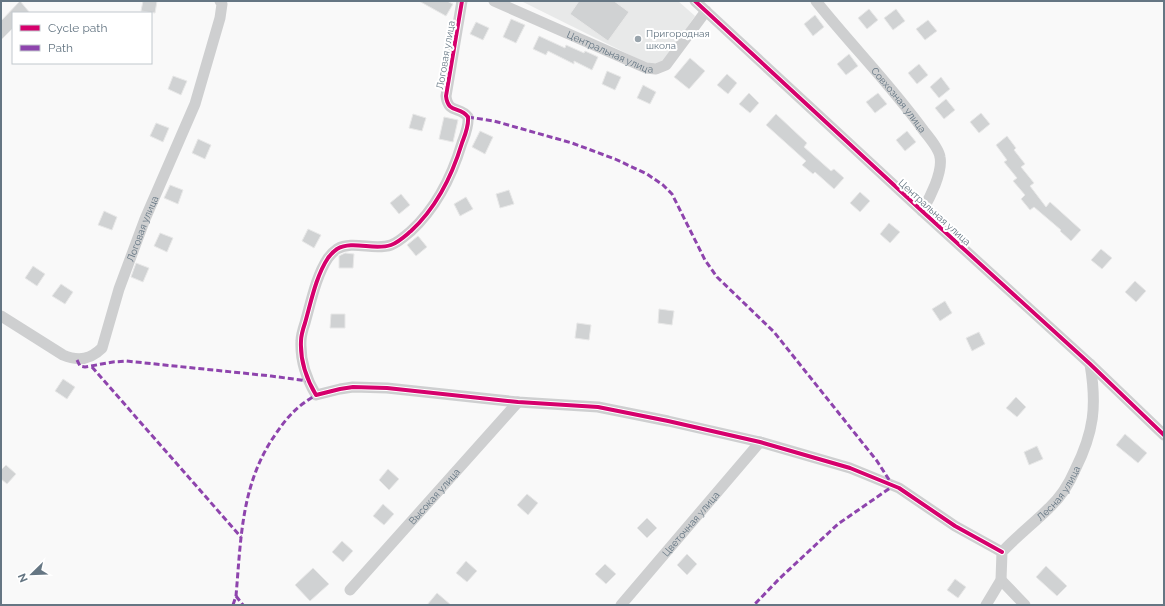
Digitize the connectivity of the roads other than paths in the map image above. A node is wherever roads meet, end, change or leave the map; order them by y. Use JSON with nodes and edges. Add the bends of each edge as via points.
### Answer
{"nodes":[{"id":1,"x":220,"y":1,"type":"edge"},
{"id":2,"x":462,"y":1,"type":"edge"},
{"id":3,"x":494,"y":1,"type":"edge"},
{"id":4,"x":695,"y":1,"type":"edge"},
{"id":5,"x":816,"y":1,"type":"edge"},
{"id":6,"x":706,"y":11,"type":"junction"},
{"id":7,"x":922,"y":211,"type":"junction"},
{"id":8,"x":1,"y":316,"type":"edge"},
{"id":9,"x":1090,"y":364,"type":"junction"},
{"id":10,"x":518,"y":402,"type":"junction"},
{"id":11,"x":1164,"y":435,"type":"edge"},
{"id":12,"x":760,"y":442,"type":"junction"},
{"id":13,"x":1002,"y":552,"type":"junction"},
{"id":14,"x":1001,"y":580,"type":"junction"},
{"id":15,"x":350,"y":590,"type":"dead end"},
{"id":16,"x":620,"y":605,"type":"edge"},
{"id":17,"x":986,"y":605,"type":"edge"},
{"id":18,"x":1025,"y":605,"type":"edge"}],
"edges":[{"from":1,"to":8,"type":"street","name":"Логовая улица","via":[[220,18],[196,104],[143,226],[119,289],[102,348],[97,353],[77,360],[64,355]]},
{"from":2,"to":10,"type":"street","name":"Логовая улица","via":[[446,96],[451,108],[468,117],[455,164],[426,215],[398,242],[386,246],[342,247],[328,258],[319,277],[300,339],[302,363],[316,395],[364,387]]},
{"from":3,"to":6,"type":"street","name":"Центральная улица","via":[[646,68],[656,69],[666,65]]},
{"from":4,"to":6,"type":"street","name":"Центральная улица"},
{"from":5,"to":7,"type":"street","name":"Совхозная улица","via":[[912,114],[940,156],[939,172]]},
{"from":6,"to":7,"type":"street","name":"Центральная улица"},
{"from":7,"to":9,"type":"street","name":"Центральная улица"},
{"from":9,"to":11,"type":"street","name":"Центральная улица"},
{"from":9,"to":13,"type":"street","name":"Лесная улица","via":[[1094,406],[1083,454],[1071,479],[1050,508]]},
{"from":10,"to":12,"type":"street","via":[[598,407]]},
{"from":10,"to":15,"type":"street","name":"Высокая улица"},
{"from":12,"to":13,"type":"street","via":[[850,468],[899,488],[955,526]]},
{"from":12,"to":16,"type":"street","name":"Цветочная улица"},
{"from":13,"to":14,"type":"street"},
{"from":14,"to":17,"type":"street"},
{"from":14,"to":18,"type":"street"}]}
